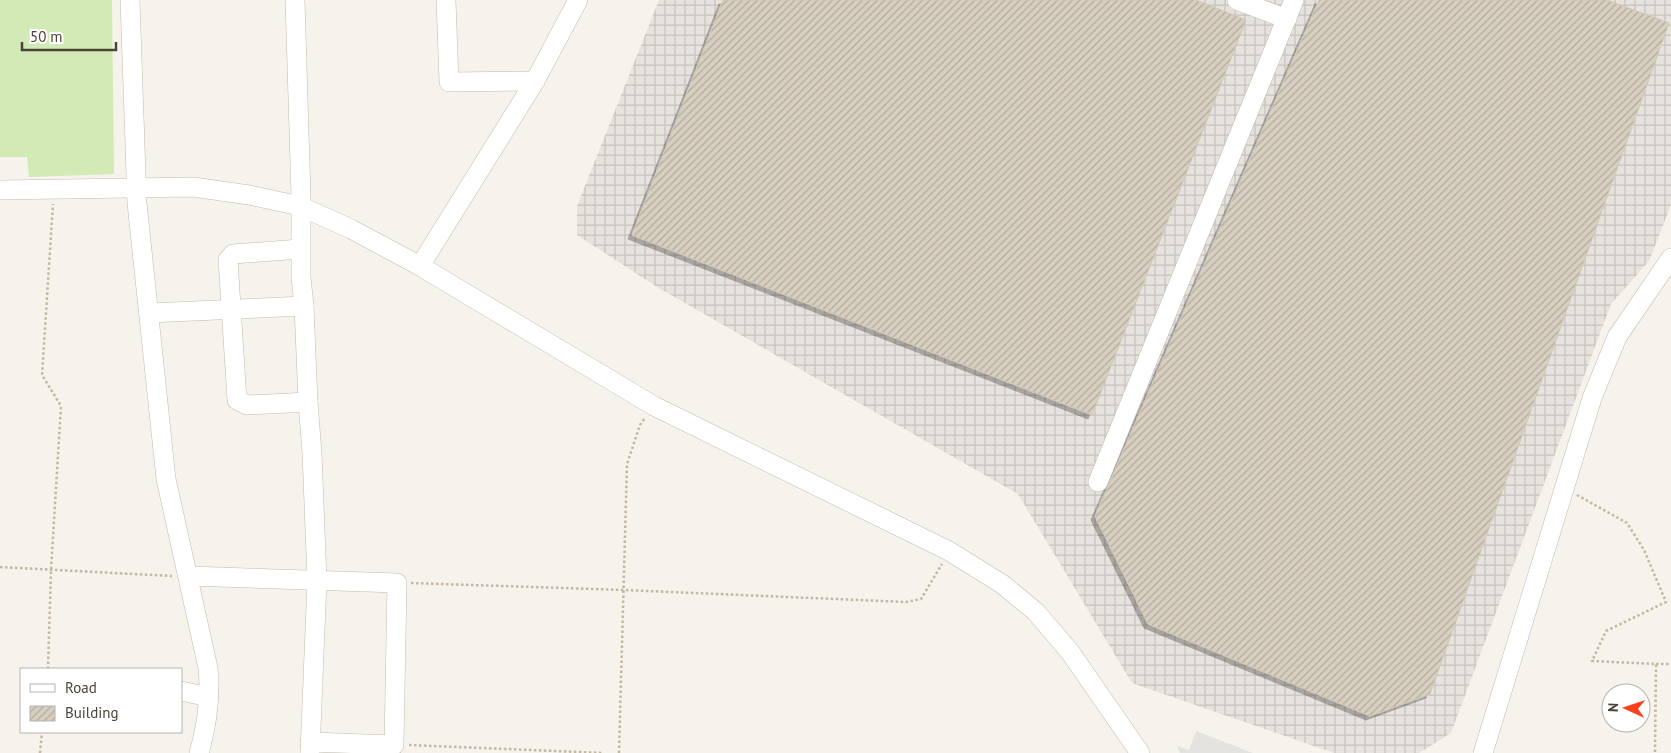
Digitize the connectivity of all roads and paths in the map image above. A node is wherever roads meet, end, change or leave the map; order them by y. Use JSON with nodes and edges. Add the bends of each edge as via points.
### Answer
{"nodes":[{"id":1,"x":130,"y":0,"type":"edge"},
{"id":2,"x":295,"y":0,"type":"edge"},
{"id":3,"x":446,"y":0,"type":"edge"},
{"id":4,"x":578,"y":0,"type":"edge"},
{"id":5,"x":1236,"y":0,"type":"edge"},
{"id":6,"x":1294,"y":0,"type":"edge"},
{"id":7,"x":1286,"y":19,"type":"junction"},
{"id":8,"x":535,"y":80,"type":"junction"},
{"id":9,"x":136,"y":189,"type":"junction"},
{"id":10,"x":0,"y":190,"type":"edge"},
{"id":11,"x":54,"y":190,"type":"junction"},
{"id":12,"x":300,"y":206,"type":"junction"},
{"id":13,"x":300,"y":249,"type":"junction"},
{"id":14,"x":1671,"y":258,"type":"edge"},
{"id":15,"x":420,"y":266,"type":"junction"},
{"id":16,"x":304,"y":306,"type":"junction"},
{"id":17,"x":231,"y":310,"type":"junction"},
{"id":18,"x":149,"y":313,"type":"junction"},
{"id":19,"x":308,"y":402,"type":"junction"},
{"id":20,"x":654,"y":406,"type":"junction"},
{"id":21,"x":1098,"y":482,"type":"dead end"},
{"id":22,"x":1564,"y":489,"type":"junction"},
{"id":23,"x":949,"y":551,"type":"junction"},
{"id":24,"x":0,"y":567,"type":"edge"},
{"id":25,"x":50,"y":570,"type":"junction"},
{"id":26,"x":188,"y":576,"type":"junction"},
{"id":27,"x":317,"y":580,"type":"junction"},
{"id":28,"x":397,"y":583,"type":"junction"},
{"id":29,"x":624,"y":590,"type":"junction"},
{"id":30,"x":1656,"y":664,"type":"junction"},
{"id":31,"x":1671,"y":664,"type":"edge"},
{"id":32,"x":48,"y":668,"type":"edge"},
{"id":33,"x":182,"y":692,"type":"edge"},
{"id":34,"x":209,"y":697,"type":"junction"},
{"id":35,"x":42,"y":733,"type":"edge"},
{"id":36,"x":394,"y":745,"type":"junction"},
{"id":37,"x":310,"y":748,"type":"edge"},
{"id":38,"x":486,"y":748,"type":"junction"},
{"id":39,"x":40,"y":753,"type":"edge"},
{"id":40,"x":199,"y":753,"type":"edge"},
{"id":41,"x":486,"y":753,"type":"edge"},
{"id":42,"x":603,"y":753,"type":"edge"},
{"id":43,"x":619,"y":753,"type":"edge"},
{"id":44,"x":1140,"y":753,"type":"edge"},
{"id":45,"x":1483,"y":753,"type":"edge"},
{"id":46,"x":1655,"y":753,"type":"edge"}],
"edges":[{"from":1,"to":9,"type":"street"},
{"from":2,"to":12,"type":"street"},
{"from":3,"to":8,"type":"street","via":[[449,82]]},
{"from":4,"to":8,"type":"street"},
{"from":5,"to":7,"type":"street"},
{"from":6,"to":7,"type":"street"},
{"from":7,"to":21,"type":"street"},
{"from":8,"to":15,"type":"street"},
{"from":9,"to":11,"type":"street"},
{"from":9,"to":12,"type":"street","via":[[193,187],[249,194]]},
{"from":9,"to":18,"type":"street"},
{"from":10,"to":11,"type":"street"},
{"from":11,"to":25,"type":"path","via":[[42,375],[61,406]]},
{"from":12,"to":13,"type":"street"},
{"from":12,"to":15,"type":"street","via":[[351,228]]},
{"from":13,"to":16,"type":"street"},
{"from":13,"to":17,"type":"street","via":[[233,254],[228,260]]},
{"from":14,"to":22,"type":"street","via":[[1617,336],[1592,398]]},
{"from":15,"to":20,"type":"street"},
{"from":16,"to":17,"type":"street"},
{"from":16,"to":19,"type":"street"},
{"from":17,"to":18,"type":"street"},
{"from":17,"to":19,"type":"street","via":[[237,400],[247,405]]},
{"from":18,"to":26,"type":"street","via":[[166,479]]},
{"from":19,"to":27,"type":"street"},
{"from":20,"to":23,"type":"street"},
{"from":20,"to":29,"type":"path","via":[[640,425],[627,464]]},
{"from":22,"to":30,"type":"path","via":[[1627,524],[1644,550],[1666,602],[1606,631],[1592,661]]},
{"from":22,"to":45,"type":"street"},
{"from":23,"to":29,"type":"path","via":[[921,599],[906,602]]},
{"from":23,"to":44,"type":"street","via":[[1002,584],[1036,612],[1070,652]]},
{"from":24,"to":25,"type":"path"},
{"from":25,"to":26,"type":"path"},
{"from":25,"to":32,"type":"path"},
{"from":26,"to":27,"type":"street"},
{"from":26,"to":34,"type":"street","via":[[208,668]]},
{"from":27,"to":28,"type":"street"},
{"from":27,"to":37,"type":"street"},
{"from":28,"to":29,"type":"path"},
{"from":28,"to":36,"type":"street"},
{"from":29,"to":43,"type":"path"},
{"from":30,"to":31,"type":"path"},
{"from":30,"to":46,"type":"path"},
{"from":33,"to":34,"type":"street"},
{"from":34,"to":40,"type":"street"},
{"from":35,"to":39,"type":"path"},
{"from":36,"to":37,"type":"street"},
{"from":36,"to":38,"type":"path"},
{"from":38,"to":41,"type":"path"},
{"from":38,"to":42,"type":"path"}]}
